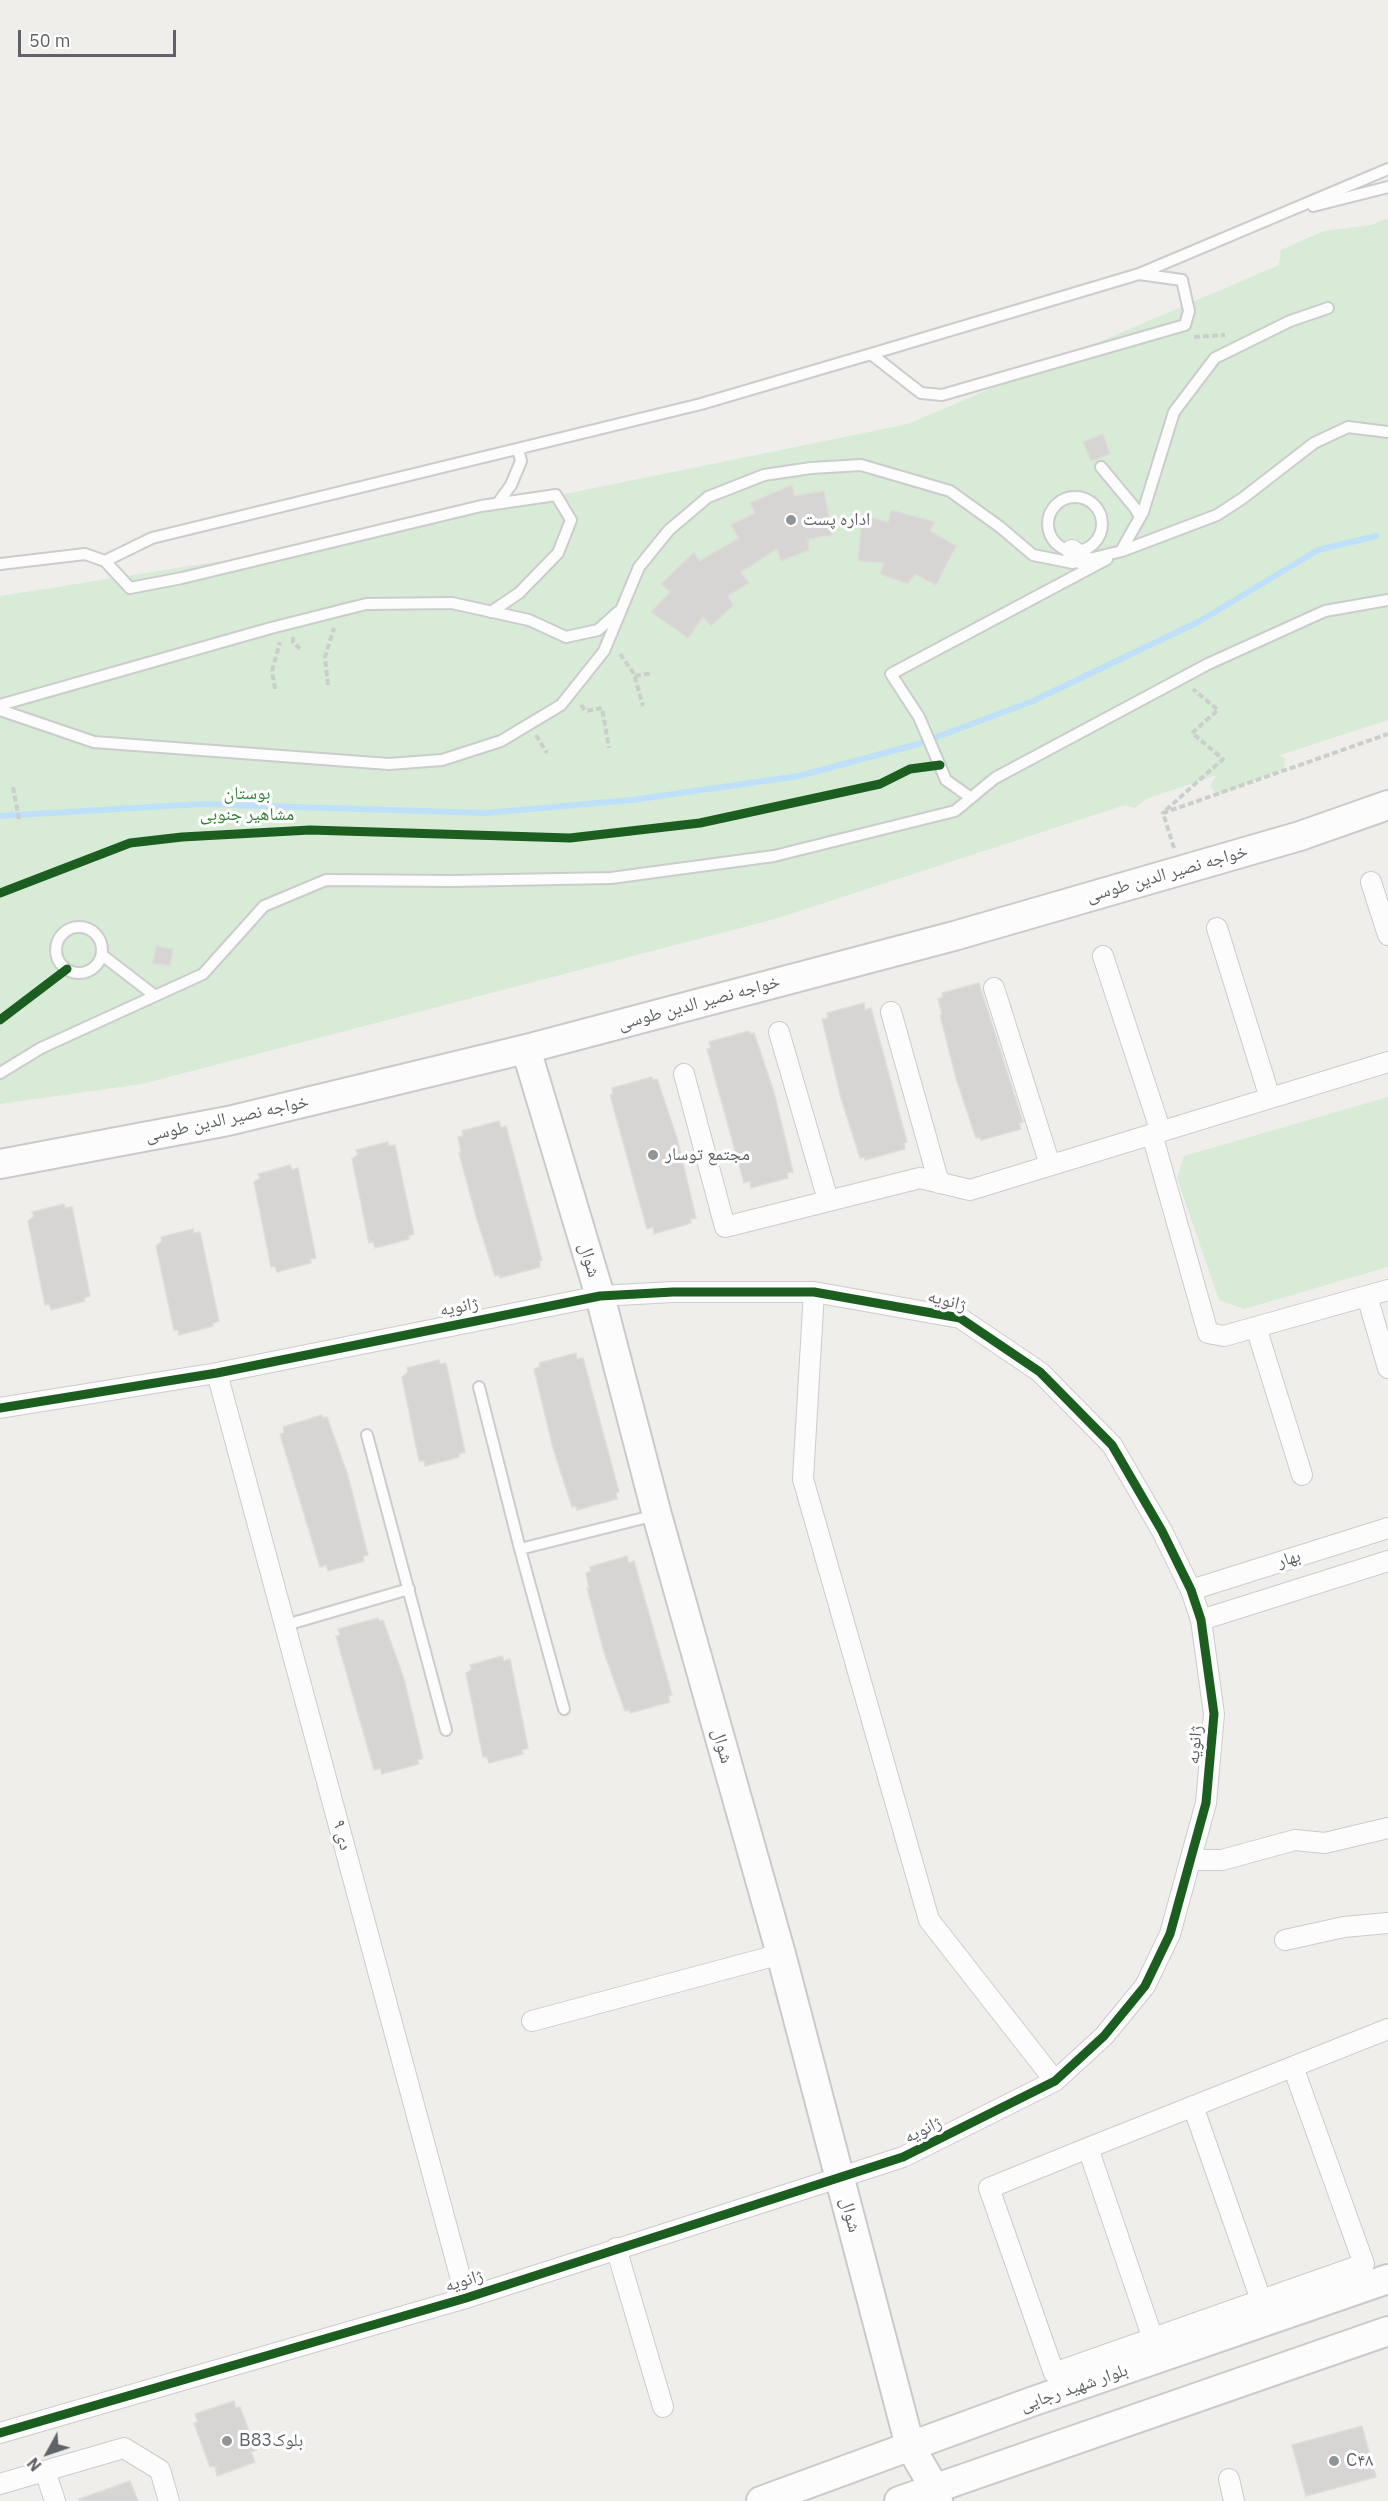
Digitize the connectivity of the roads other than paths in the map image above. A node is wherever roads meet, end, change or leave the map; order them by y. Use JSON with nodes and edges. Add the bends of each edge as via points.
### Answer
{"nodes":[{"id":1,"x":1388,"y":169,"type":"edge"},
{"id":2,"x":1388,"y":187,"type":"edge"},
{"id":3,"x":1292,"y":209,"type":"junction"},
{"id":4,"x":1139,"y":274,"type":"junction"},
{"id":5,"x":1328,"y":308,"type":"dead end"},
{"id":6,"x":871,"y":354,"type":"junction"},
{"id":7,"x":1388,"y":432,"type":"edge"},
{"id":8,"x":518,"y":449,"type":"junction"},
{"id":9,"x":1101,"y":467,"type":"dead end"},
{"id":10,"x":498,"y":503,"type":"junction"},
{"id":11,"x":1140,"y":517,"type":"junction"},
{"id":12,"x":1122,"y":551,"type":"junction"},
{"id":13,"x":1078,"y":555,"type":"junction"},
{"id":14,"x":105,"y":561,"type":"junction"},
{"id":15,"x":0,"y":564,"type":"edge"},
{"id":16,"x":1388,"y":600,"type":"edge"},
{"id":17,"x":621,"y":610,"type":"junction"},
{"id":18,"x":491,"y":612,"type":"junction"},
{"id":19,"x":0,"y":705,"type":"edge"},
{"id":20,"x":0,"y":710,"type":"edge"},
{"id":21,"x":971,"y":798,"type":"junction"},
{"id":22,"x":1388,"y":805,"type":"edge"},
{"id":23,"x":1371,"y":882,"type":"dead end"},
{"id":24,"x":1217,"y":928,"type":"dead end"},
{"id":25,"x":1388,"y":935,"type":"edge"},
{"id":26,"x":102,"y":955,"type":"junction"},
{"id":27,"x":1103,"y":956,"type":"dead end"},
{"id":28,"x":994,"y":988,"type":"dead end"},
{"id":29,"x":154,"y":995,"type":"junction"},
{"id":30,"x":891,"y":1012,"type":"dead end"},
{"id":31,"x":779,"y":1032,"type":"dead end"},
{"id":32,"x":526,"y":1049,"type":"junction"},
{"id":33,"x":1388,"y":1062,"type":"edge"},
{"id":34,"x":0,"y":1073,"type":"edge"},
{"id":35,"x":684,"y":1074,"type":"dead end"},
{"id":36,"x":1270,"y":1098,"type":"junction"},
{"id":37,"x":1156,"y":1133,"type":"junction"},
{"id":38,"x":0,"y":1164,"type":"edge"},
{"id":39,"x":1050,"y":1165,"type":"junction"},
{"id":40,"x":939,"y":1183,"type":"junction"},
{"id":41,"x":828,"y":1200,"type":"junction"},
{"id":42,"x":1388,"y":1290,"type":"edge"},
{"id":43,"x":814,"y":1292,"type":"junction"},
{"id":44,"x":600,"y":1296,"type":"junction"},
{"id":45,"x":1367,"y":1296,"type":"junction"},
{"id":46,"x":1256,"y":1327,"type":"junction"},
{"id":47,"x":1388,"y":1368,"type":"edge"},
{"id":48,"x":217,"y":1373,"type":"junction"},
{"id":49,"x":479,"y":1387,"type":"dead end"},
{"id":50,"x":0,"y":1408,"type":"edge"},
{"id":51,"x":368,"y":1434,"type":"dead end"},
{"id":52,"x":1302,"y":1474,"type":"dead end"},
{"id":53,"x":657,"y":1515,"type":"junction"},
{"id":54,"x":1388,"y":1528,"type":"edge"},
{"id":55,"x":520,"y":1549,"type":"junction"},
{"id":56,"x":1388,"y":1561,"type":"edge"},
{"id":57,"x":409,"y":1588,"type":"junction"},
{"id":58,"x":1191,"y":1590,"type":"junction"},
{"id":59,"x":1201,"y":1620,"type":"junction"},
{"id":60,"x":286,"y":1624,"type":"junction"},
{"id":61,"x":564,"y":1709,"type":"dead end"},
{"id":62,"x":446,"y":1730,"type":"dead end"},
{"id":63,"x":1388,"y":1828,"type":"edge"},
{"id":64,"x":1191,"y":1860,"type":"junction"},
{"id":65,"x":1388,"y":1923,"type":"edge"},
{"id":66,"x":1285,"y":1940,"type":"dead end"},
{"id":67,"x":781,"y":1954,"type":"junction"},
{"id":68,"x":532,"y":2022,"type":"dead end"},
{"id":69,"x":1388,"y":2029,"type":"edge"},
{"id":70,"x":1293,"y":2067,"type":"junction"},
{"id":71,"x":1055,"y":2081,"type":"junction"},
{"id":72,"x":1192,"y":2106,"type":"junction"},
{"id":73,"x":1088,"y":2148,"type":"junction"},
{"id":74,"x":840,"y":2179,"type":"junction"},
{"id":75,"x":616,"y":2248,"type":"junction"},
{"id":76,"x":1388,"y":2279,"type":"edge"},
{"id":77,"x":466,"y":2298,"type":"junction"},
{"id":78,"x":1261,"y":2300,"type":"junction"},
{"id":79,"x":1388,"y":2331,"type":"edge"},
{"id":80,"x":1153,"y":2339,"type":"junction"},
{"id":81,"x":663,"y":2407,"type":"dead end"},
{"id":82,"x":0,"y":2433,"type":"edge"},
{"id":83,"x":910,"y":2446,"type":"junction"},
{"id":84,"x":45,"y":2471,"type":"junction"},
{"id":85,"x":1229,"y":2479,"type":"dead end"},
{"id":86,"x":0,"y":2484,"type":"edge"},
{"id":87,"x":937,"y":2495,"type":"edge"},
{"id":88,"x":55,"y":2501,"type":"edge"},
{"id":89,"x":169,"y":2501,"type":"edge"},
{"id":90,"x":761,"y":2501,"type":"edge"},
{"id":91,"x":897,"y":2501,"type":"edge"},
{"id":92,"x":1234,"y":2501,"type":"edge"}],
"edges":[{"from":1,"to":3,"type":"lane"},
{"from":2,"to":3,"type":"lane"},
{"from":3,"to":4,"type":"lane"},
{"from":4,"to":6,"type":"lane"},
{"from":4,"to":6,"type":"lane","via":[[1182,280],[1189,311],[1185,325],[942,395],[921,393]]},
{"from":5,"to":11,"type":"lane","via":[[1290,321],[1215,358],[1174,412]]},
{"from":6,"to":8,"type":"lane","via":[[701,404]]},
{"from":7,"to":12,"type":"lane","via":[[1348,427],[1314,443],[1217,515]]},
{"from":8,"to":10,"type":"lane","via":[[521,461]]},
{"from":8,"to":14,"type":"lane","via":[[152,538]]},
{"from":9,"to":11,"type":"lane"},
{"from":10,"to":14,"type":"lane","via":[[130,588]]},
{"from":10,"to":18,"type":"lane","via":[[556,495],[571,520],[558,554],[519,593]]},
{"from":11,"to":12,"type":"lane"},
{"from":12,"to":13,"type":"lane"},
{"from":12,"to":21,"type":"lane","via":[[891,674],[919,717],[946,780]]},
{"from":13,"to":13,"type":"lane","via":[[1055,542],[1048,526],[1053,508],[1067,498],[1077,497],[1093,504],[1098,511],[1101,528],[1094,542]]},
{"from":13,"to":17,"type":"lane","via":[[1073,563],[1033,555],[950,491],[861,465],[811,468],[764,475],[708,497],[669,530],[639,567]]},
{"from":14,"to":15,"type":"lane","via":[[85,554]]},
{"from":16,"to":21,"type":"lane","via":[[1325,611],[1180,678],[996,778]]},
{"from":17,"to":18,"type":"lane","via":[[598,630],[566,637],[528,620]]},
{"from":17,"to":20,"type":"lane","via":[[604,651],[561,705],[501,741],[442,760],[389,764],[94,742]]},
{"from":18,"to":19,"type":"lane","via":[[452,603],[366,604]]},
{"from":21,"to":29,"type":"lane","via":[[955,811],[774,856],[611,878],[326,880],[264,906],[203,974]]},
{"from":22,"to":32,"type":"street","name":"خواجه نصیر الدین طوسی","via":[[1300,836],[954,936]]},
{"from":23,"to":25,"type":"street"},
{"from":24,"to":36,"type":"street"},
{"from":26,"to":26,"type":"lane","via":[[95,933],[80,926],[64,931],[56,946],[60,963],[73,972],[94,968]]},
{"from":26,"to":29,"type":"lane"},
{"from":27,"to":37,"type":"street"},
{"from":28,"to":39,"type":"street"},
{"from":29,"to":34,"type":"lane","via":[[41,1048]]},
{"from":30,"to":40,"type":"street"},
{"from":31,"to":41,"type":"street"},
{"from":32,"to":38,"type":"street","name":"خواجه نصیر الدین طوسی","via":[[228,1121]]},
{"from":32,"to":44,"type":"street","name":"شوال"},
{"from":33,"to":36,"type":"street"},
{"from":35,"to":41,"type":"street","via":[[725,1227]]},
{"from":36,"to":37,"type":"street"},
{"from":37,"to":39,"type":"street"},
{"from":37,"to":46,"type":"street","via":[[1208,1333],[1224,1336]]},
{"from":39,"to":40,"type":"street","via":[[970,1190]]},
{"from":40,"to":41,"type":"street","via":[[920,1178]]},
{"from":42,"to":45,"type":"street"},
{"from":43,"to":44,"type":"street","name":"ژانویه"},
{"from":43,"to":58,"type":"street","name":"ژانویه","via":[[960,1318],[1040,1372],[1112,1445]]},
{"from":43,"to":71,"type":"street","via":[[803,1479],[929,1920]]},
{"from":44,"to":48,"type":"street","name":"ژانویه"},
{"from":44,"to":53,"type":"street","name":"شوال"},
{"from":45,"to":46,"type":"street"},
{"from":45,"to":47,"type":"street"},
{"from":46,"to":52,"type":"street"},
{"from":48,"to":50,"type":"street","name":"ژانویه"},
{"from":48,"to":60,"type":"street","name":"۹ دی"},
{"from":49,"to":55,"type":"lane"},
{"from":51,"to":57,"type":"lane"},
{"from":53,"to":55,"type":"lane"},
{"from":53,"to":67,"type":"street","name":"شوال"},
{"from":54,"to":58,"type":"street","name":"بهار"},
{"from":55,"to":61,"type":"lane"},
{"from":56,"to":59,"type":"street","name":"بهار"},
{"from":57,"to":60,"type":"lane"},
{"from":57,"to":62,"type":"lane"},
{"from":58,"to":59,"type":"street","name":"ژانویه"},
{"from":59,"to":64,"type":"street","name":"ژانویه","via":[[1214,1714],[1206,1803]]},
{"from":60,"to":77,"type":"street","name":"۹ دی"},
{"from":63,"to":64,"type":"street","via":[[1325,1843],[1295,1840],[1222,1860]]},
{"from":64,"to":71,"type":"street","name":"ژانویه","via":[[1170,1934],[1145,1986],[1104,2036]]},
{"from":65,"to":66,"type":"street","via":[[1344,1927]]},
{"from":67,"to":68,"type":"street"},
{"from":67,"to":74,"type":"street","name":"شوال"},
{"from":69,"to":70,"type":"street"},
{"from":70,"to":72,"type":"street"},
{"from":70,"to":78,"type":"street","via":[[1364,2264]]},
{"from":71,"to":74,"type":"street","name":"ژانویه","via":[[903,2157]]},
{"from":72,"to":73,"type":"street"},
{"from":72,"to":78,"type":"street"},
{"from":73,"to":80,"type":"street"},
{"from":73,"to":80,"type":"street","via":[[989,2188],[1054,2373]]},
{"from":74,"to":75,"type":"street","name":"ژانویه"},
{"from":74,"to":83,"type":"street","name":"شوال"},
{"from":75,"to":77,"type":"street","name":"ژانویه"},
{"from":75,"to":81,"type":"street"},
{"from":76,"to":83,"type":"street","name":"بلوار شهید رجایی"},
{"from":77,"to":82,"type":"street","name":"ژانویه"},
{"from":78,"to":80,"type":"street"},
{"from":79,"to":87,"type":"street"},
{"from":83,"to":87,"type":"street"},
{"from":83,"to":90,"type":"street","name":"بلوار شهید رجایی"},
{"from":83,"to":91,"type":"street"},
{"from":84,"to":86,"type":"street"},
{"from":84,"to":88,"type":"street"},
{"from":84,"to":89,"type":"street","via":[[124,2448],[160,2470]]},
{"from":85,"to":92,"type":"street"},
{"from":87,"to":91,"type":"street"}]}
